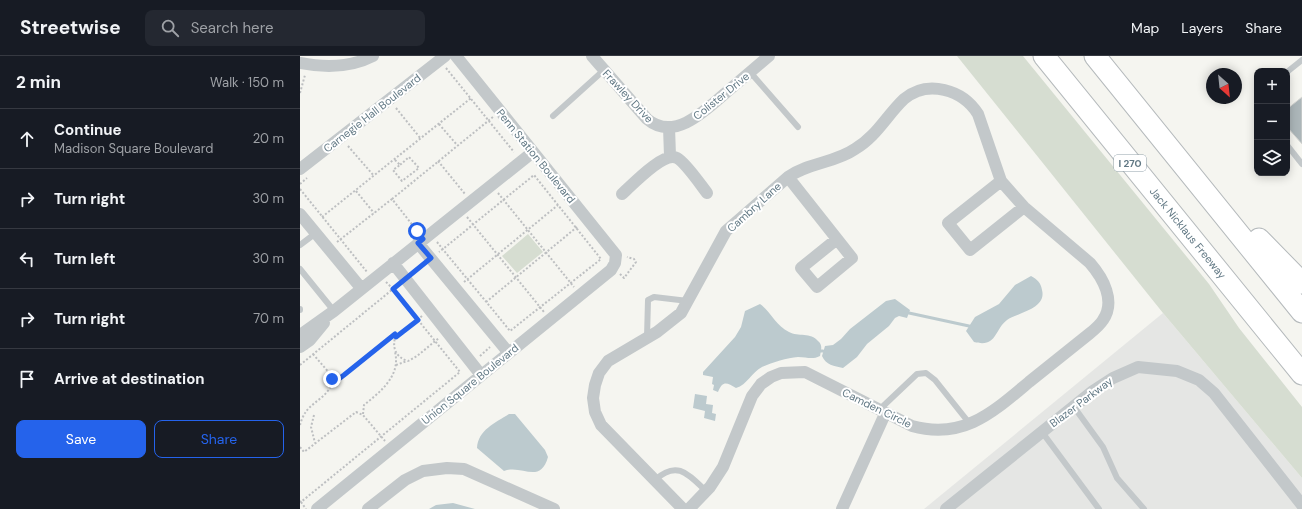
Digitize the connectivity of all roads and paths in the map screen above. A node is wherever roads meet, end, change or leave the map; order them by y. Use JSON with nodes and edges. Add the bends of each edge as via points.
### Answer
{"nodes":[{"id":1,"x":373,"y":56,"type":"edge"},
{"id":2,"x":445,"y":56,"type":"edge"},
{"id":3,"x":456,"y":56,"type":"edge"},
{"id":4,"x":592,"y":56,"type":"edge"},
{"id":5,"x":769,"y":56,"type":"edge"},
{"id":6,"x":1044,"y":56,"type":"edge"},
{"id":7,"x":1095,"y":56,"type":"edge"},
{"id":8,"x":1302,"y":60,"type":"edge"},
{"id":9,"x":300,"y":63,"type":"edge"},
{"id":10,"x":604,"y":70,"type":"junction"},
{"id":11,"x":1290,"y":70,"type":"edge"},
{"id":12,"x":440,"y":71,"type":"dead end"},
{"id":13,"x":750,"y":72,"type":"junction"},
{"id":14,"x":471,"y":98,"type":"junction"},
{"id":15,"x":395,"y":103,"type":"junction"},
{"id":16,"x":500,"y":111,"type":"junction"},
{"id":17,"x":390,"y":112,"type":"dead end"},
{"id":18,"x":553,"y":116,"type":"dead end"},
{"id":19,"x":489,"y":120,"type":"junction"},
{"id":20,"x":439,"y":124,"type":"junction"},
{"id":21,"x":668,"y":127,"type":"junction"},
{"id":22,"x":798,"y":127,"type":"dead end"},
{"id":23,"x":421,"y":139,"type":"junction"},
{"id":24,"x":345,"y":141,"type":"junction"},
{"id":25,"x":457,"y":145,"type":"junction"},
{"id":26,"x":1290,"y":149,"type":"edge"},
{"id":27,"x":342,"y":150,"type":"dead end"},
{"id":28,"x":533,"y":152,"type":"junction"},
{"id":29,"x":509,"y":156,"type":"dead end"},
{"id":30,"x":670,"y":156,"type":"junction"},
{"id":31,"x":399,"y":157,"type":"junction"},
{"id":32,"x":1177,"y":157,"type":"junction"},
{"id":33,"x":395,"y":160,"type":"junction"},
{"id":34,"x":438,"y":161,"type":"junction"},
{"id":35,"x":403,"y":162,"type":"junction"},
{"id":36,"x":1302,"y":164,"type":"edge"},
{"id":37,"x":400,"y":165,"type":"junction"},
{"id":38,"x":300,"y":169,"type":"edge"},
{"id":39,"x":413,"y":173,"type":"junction"},
{"id":40,"x":312,"y":174,"type":"dead end"},
{"id":41,"x":375,"y":176,"type":"junction"},
{"id":42,"x":409,"y":176,"type":"junction"},
{"id":43,"x":788,"y":177,"type":"junction"},
{"id":44,"x":417,"y":178,"type":"junction"},
{"id":45,"x":413,"y":181,"type":"junction"},
{"id":46,"x":1001,"y":181,"type":"junction"},
{"id":47,"x":300,"y":184,"type":"edge"},
{"id":48,"x":492,"y":185,"type":"junction"},
{"id":49,"x":470,"y":188,"type":"dead end"},
{"id":50,"x":300,"y":189,"type":"edge"},
{"id":51,"x":356,"y":191,"type":"junction"},
{"id":52,"x":707,"y":193,"type":"dead end"},
{"id":53,"x":622,"y":194,"type":"dead end"},
{"id":54,"x":467,"y":197,"type":"junction"},
{"id":55,"x":569,"y":197,"type":"junction"},
{"id":56,"x":392,"y":199,"type":"junction"},
{"id":57,"x":504,"y":200,"type":"junction"},
{"id":58,"x":459,"y":203,"type":"junction"},
{"id":59,"x":558,"y":205,"type":"junction"},
{"id":60,"x":1024,"y":207,"type":"junction"},
{"id":61,"x":374,"y":213,"type":"junction"},
{"id":62,"x":300,"y":214,"type":"edge"},
{"id":63,"x":322,"y":217,"type":"junction"},
{"id":64,"x":588,"y":219,"type":"junction"},
{"id":65,"x":473,"y":225,"type":"junction"},
{"id":66,"x":423,"y":226,"type":"dead end"},
{"id":67,"x":577,"y":228,"type":"junction"},
{"id":68,"x":313,"y":230,"type":"junction"},
{"id":69,"x":528,"y":230,"type":"junction"},
{"id":70,"x":417,"y":237,"type":"junction"},
{"id":71,"x":837,"y":238,"type":"dead end"},
{"id":72,"x":341,"y":240,"type":"junction"},
{"id":73,"x":300,"y":245,"type":"edge"},
{"id":74,"x":329,"y":248,"type":"junction"},
{"id":75,"x":443,"y":249,"type":"junction"},
{"id":76,"x":546,"y":252,"type":"junction"},
{"id":77,"x":497,"y":255,"type":"junction"},
{"id":78,"x":621,"y":256,"type":"junction"},
{"id":79,"x":431,"y":258,"type":"junction"},
{"id":80,"x":393,"y":262,"type":"junction"},
{"id":81,"x":372,"y":267,"type":"dead end"},
{"id":82,"x":300,"y":269,"type":"edge"},
{"id":83,"x":611,"y":270,"type":"junction"},
{"id":84,"x":516,"y":277,"type":"junction"},
{"id":85,"x":406,"y":279,"type":"junction"},
{"id":86,"x":468,"y":279,"type":"junction"},
{"id":87,"x":571,"y":283,"type":"junction"},
{"id":88,"x":1302,"y":283,"type":"edge"},
{"id":89,"x":361,"y":288,"type":"junction"},
{"id":90,"x":456,"y":288,"type":"junction"},
{"id":91,"x":393,"y":289,"type":"junction"},
{"id":92,"x":580,"y":295,"type":"junction"},
{"id":93,"x":688,"y":301,"type":"junction"},
{"id":94,"x":486,"y":302,"type":"junction"},
{"id":95,"x":540,"y":307,"type":"junction"},
{"id":96,"x":431,"y":309,"type":"junction"},
{"id":97,"x":334,"y":311,"type":"junction"},
{"id":98,"x":474,"y":311,"type":"junction"},
{"id":99,"x":1302,"y":312,"type":"edge"},
{"id":100,"x":550,"y":319,"type":"junction"},
{"id":101,"x":418,"y":320,"type":"junction"},
{"id":102,"x":448,"y":331,"type":"junction"},
{"id":103,"x":510,"y":331,"type":"junction"},
{"id":104,"x":300,"y":335,"type":"edge"},
{"id":105,"x":396,"y":337,"type":"junction"},
{"id":106,"x":647,"y":338,"type":"junction"},
{"id":107,"x":498,"y":340,"type":"junction"},
{"id":108,"x":435,"y":342,"type":"junction"},
{"id":109,"x":300,"y":348,"type":"edge"},
{"id":110,"x":395,"y":351,"type":"junction"},
{"id":111,"x":508,"y":352,"type":"junction"},
{"id":112,"x":313,"y":354,"type":"junction"},
{"id":113,"x":408,"y":361,"type":"junction"},
{"id":114,"x":471,"y":363,"type":"junction"},
{"id":115,"x":300,"y":364,"type":"edge"},
{"id":116,"x":396,"y":365,"type":"junction"},
{"id":117,"x":460,"y":372,"type":"junction"},
{"id":118,"x":481,"y":374,"type":"junction"},
{"id":119,"x":1302,"y":374,"type":"edge"},
{"id":120,"x":331,"y":375,"type":"junction"},
{"id":121,"x":1074,"y":407,"type":"junction"},
{"id":122,"x":882,"y":412,"type":"junction"},
{"id":123,"x":314,"y":415,"type":"dead end"},
{"id":124,"x":363,"y":415,"type":"junction"},
{"id":125,"x":300,"y":424,"type":"edge"},
{"id":126,"x":970,"y":424,"type":"junction"},
{"id":127,"x":1042,"y":432,"type":"junction"},
{"id":128,"x":381,"y":437,"type":"junction"},
{"id":129,"x":315,"y":443,"type":"junction"},
{"id":130,"x":300,"y":447,"type":"edge"},
{"id":131,"x":390,"y":448,"type":"junction"},
{"id":132,"x":655,"y":480,"type":"junction"},
{"id":133,"x":706,"y":491,"type":"junction"},
{"id":134,"x":300,"y":501,"type":"edge"},
{"id":135,"x":1302,"y":505,"type":"edge"},
{"id":136,"x":306,"y":509,"type":"edge"},
{"id":137,"x":317,"y":509,"type":"edge"},
{"id":138,"x":368,"y":509,"type":"edge"},
{"id":139,"x":554,"y":509,"type":"edge"},
{"id":140,"x":683,"y":509,"type":"edge"},
{"id":141,"x":689,"y":509,"type":"edge"},
{"id":142,"x":842,"y":509,"type":"edge"},
{"id":143,"x":946,"y":509,"type":"edge"},
{"id":144,"x":1099,"y":509,"type":"edge"},
{"id":145,"x":1144,"y":509,"type":"edge"}],
"edges":[{"from":1,"to":9,"type":"street","via":[[343,66]]},
{"from":2,"to":15,"type":"street","name":"Carnegie Hall Boulevard"},
{"from":3,"to":16,"type":"street","name":"Penn Station Boulevard"},
{"from":4,"to":10,"type":"street","name":"Frawley Drive"},
{"from":5,"to":13,"type":"street","name":"Colister Drive"},
{"from":6,"to":119,"type":"highway","name":"Jack Nicklaus Freeway","number":"I 270"},
{"from":7,"to":32,"type":"highway"},
{"from":8,"to":11,"type":"lane"},
{"from":10,"to":18,"type":"lane"},
{"from":10,"to":21,"type":"street","name":"Frawley Drive","via":[[647,119],[657,126]]},
{"from":12,"to":14,"type":"path","via":[[445,67]]},
{"from":13,"to":21,"type":"street","name":"Colister Drive","via":[[694,119]]},
{"from":13,"to":22,"type":"lane"},
{"from":14,"to":19,"type":"path"},
{"from":14,"to":20,"type":"path"},
{"from":15,"to":17,"type":"path"},
{"from":15,"to":23,"type":"path"},
{"from":15,"to":24,"type":"street","name":"Carnegie Hall Boulevard"},
{"from":16,"to":19,"type":"path"},
{"from":16,"to":28,"type":"street","name":"Penn Station Boulevard"},
{"from":19,"to":25,"type":"path"},
{"from":19,"to":29,"type":"path","via":[[515,152]]},
{"from":20,"to":23,"type":"path"},
{"from":20,"to":25,"type":"path"},
{"from":21,"to":30,"type":"street"},
{"from":23,"to":31,"type":"path"},
{"from":24,"to":27,"type":"path"},
{"from":24,"to":38,"type":"street","name":"Carnegie Hall Boulevard"},
{"from":24,"to":41,"type":"path"},
{"from":25,"to":34,"type":"path"},
{"from":26,"to":36,"type":"lane"},
{"from":28,"to":48,"type":"street"},
{"from":28,"to":55,"type":"street","name":"Penn Station Boulevard"},
{"from":30,"to":52,"type":"street","via":[[678,158]]},
{"from":30,"to":53,"type":"street"},
{"from":31,"to":33,"type":"path"},
{"from":31,"to":35,"type":"path"},
{"from":32,"to":88,"type":"highway"},
{"from":32,"to":99,"type":"highway"},
{"from":33,"to":37,"type":"path"},
{"from":33,"to":41,"type":"path"},
{"from":34,"to":44,"type":"path"},
{"from":34,"to":54,"type":"path"},
{"from":35,"to":37,"type":"path"},
{"from":35,"to":39,"type":"path","via":[[409,157],[419,168]]},
{"from":37,"to":42,"type":"path","via":[[393,170],[402,182]]},
{"from":39,"to":42,"type":"path"},
{"from":39,"to":44,"type":"path"},
{"from":40,"to":47,"type":"path"},
{"from":41,"to":51,"type":"path"},
{"from":42,"to":45,"type":"path"},
{"from":43,"to":46,"type":"street","name":"Cambry Lane","via":[[800,169],[853,151],[866,142],[905,98],[923,90],[944,89],[964,98],[978,114]]},
{"from":43,"to":71,"type":"street"},
{"from":43,"to":93,"type":"street","name":"Cambry Lane","via":[[726,231]]},
{"from":44,"to":45,"type":"path"},
{"from":45,"to":56,"type":"path"},
{"from":46,"to":60,"type":"street","name":"Cambry Lane"},
{"from":46,"to":60,"type":"street","via":[[948,223],[970,250]]},
{"from":48,"to":54,"type":"street"},
{"from":48,"to":57,"type":"path"},
{"from":49,"to":54,"type":"path"},
{"from":50,"to":63,"type":"path"},
{"from":51,"to":61,"type":"path"},
{"from":51,"to":63,"type":"path"},
{"from":54,"to":58,"type":"street"},
{"from":54,"to":58,"type":"path"},
{"from":55,"to":59,"type":"path"},
{"from":55,"to":64,"type":"street","name":"Penn Station Boulevard"},
{"from":56,"to":61,"type":"path"},
{"from":56,"to":70,"type":"path"},
{"from":57,"to":59,"type":"path","via":[[534,175]]},
{"from":57,"to":65,"type":"path"},
{"from":57,"to":69,"type":"path"},
{"from":58,"to":65,"type":"path"},
{"from":58,"to":70,"type":"street"},
{"from":59,"to":67,"type":"path"},
{"from":59,"to":69,"type":"path"},
{"from":60,"to":126,"type":"street","name":"Camden Circle","via":[[1090,263],[1099,274],[1107,291],[1106,312],[1103,321],[1089,334],[1002,405]]},
{"from":61,"to":72,"type":"path"},
{"from":62,"to":68,"type":"street"},
{"from":63,"to":68,"type":"path"},
{"from":63,"to":72,"type":"path"},
{"from":64,"to":67,"type":"path"},
{"from":64,"to":78,"type":"street","name":"Penn Station Boulevard"},
{"from":65,"to":75,"type":"path"},
{"from":65,"to":77,"type":"path"},
{"from":66,"to":70,"type":"path"},
{"from":67,"to":76,"type":"path"},
{"from":67,"to":87,"type":"path","via":[[601,259]]},
{"from":68,"to":73,"type":"lane"},
{"from":68,"to":74,"type":"street"},
{"from":69,"to":76,"type":"path"},
{"from":69,"to":77,"type":"path"},
{"from":70,"to":75,"type":"path","via":[[437,242]]},
{"from":70,"to":79,"type":"street"},
{"from":70,"to":80,"type":"street"},
{"from":72,"to":74,"type":"path"},
{"from":72,"to":81,"type":"path","via":[[366,271]]},
{"from":74,"to":89,"type":"street"},
{"from":75,"to":79,"type":"path"},
{"from":75,"to":86,"type":"path"},
{"from":76,"to":84,"type":"path"},
{"from":76,"to":87,"type":"path"},
{"from":77,"to":84,"type":"path"},
{"from":77,"to":86,"type":"path"},
{"from":78,"to":83,"type":"street"},
{"from":78,"to":83,"type":"path","via":[[634,259],[636,262],[624,278],[617,271]]},
{"from":79,"to":85,"type":"path"},
{"from":79,"to":90,"type":"street"},
{"from":80,"to":85,"type":"street"},
{"from":80,"to":89,"type":"street"},
{"from":82,"to":97,"type":"lane"},
{"from":83,"to":92,"type":"street","name":"Union Square Boulevard"},
{"from":84,"to":94,"type":"path"},
{"from":84,"to":95,"type":"path"},
{"from":85,"to":91,"type":"path"},
{"from":85,"to":96,"type":"street"},
{"from":86,"to":90,"type":"path"},
{"from":86,"to":94,"type":"path"},
{"from":87,"to":92,"type":"path"},
{"from":87,"to":95,"type":"path"},
{"from":89,"to":97,"type":"street"},
{"from":90,"to":98,"type":"street"},
{"from":91,"to":101,"type":"path"},
{"from":91,"to":112,"type":"path"},
{"from":92,"to":100,"type":"street","name":"Union Square Boulevard"},
{"from":93,"to":106,"type":"street","name":"Cambry Lane","via":[[681,313]]},
{"from":93,"to":106,"type":"lane","via":[[654,297],[648,300]]},
{"from":94,"to":98,"type":"path"},
{"from":94,"to":103,"type":"path"},
{"from":95,"to":100,"type":"path"},
{"from":95,"to":103,"type":"path"},
{"from":96,"to":101,"type":"path"},
{"from":96,"to":102,"type":"street"},
{"from":97,"to":104,"type":"street"},
{"from":97,"to":109,"type":"street"},
{"from":98,"to":107,"type":"street"},
{"from":100,"to":111,"type":"street","name":"Union Square Boulevard"},
{"from":101,"to":105,"type":"path"},
{"from":101,"to":108,"type":"path"},
{"from":102,"to":108,"type":"path"},
{"from":102,"to":114,"type":"street"},
{"from":103,"to":107,"type":"path"},
{"from":105,"to":110,"type":"path"},
{"from":105,"to":120,"type":"path","via":[[395,334],[340,378]]},
{"from":106,"to":132,"type":"street","name":"Cambry Lane","via":[[608,361],[599,373],[593,398],[595,412],[601,425]]},
{"from":107,"to":111,"type":"street"},
{"from":107,"to":114,"type":"path"},
{"from":108,"to":113,"type":"path"},
{"from":108,"to":117,"type":"path"},
{"from":110,"to":113,"type":"path"},
{"from":110,"to":116,"type":"path"},
{"from":111,"to":118,"type":"street","name":"Union Square Boulevard"},
{"from":112,"to":115,"type":"path"},
{"from":112,"to":120,"type":"path"},
{"from":113,"to":116,"type":"path"},
{"from":114,"to":117,"type":"path"},
{"from":114,"to":118,"type":"street"},
{"from":116,"to":124,"type":"path","via":[[389,382],[362,408]]},
{"from":117,"to":128,"type":"path"},
{"from":118,"to":131,"type":"street","name":"Union Square Boulevard"},
{"from":120,"to":125,"type":"path","via":[[327,393],[304,413]]},
{"from":121,"to":127,"type":"street","name":"Blazer Parkway"},
{"from":121,"to":135,"type":"street","name":"Blazer Parkway","via":[[1113,378],[1138,367],[1178,371],[1198,380],[1214,393]]},
{"from":121,"to":145,"type":"lane","via":[[1102,447],[1117,478]]},
{"from":122,"to":126,"type":"street","name":"Camden Circle","via":[[925,430],[952,430]]},
{"from":122,"to":126,"type":"lane","via":[[917,374],[926,374],[935,380]]},
{"from":122,"to":133,"type":"street","name":"Camden Circle","via":[[805,372],[787,372],[770,377],[752,396],[724,467]]},
{"from":122,"to":142,"type":"street"},
{"from":123,"to":129,"type":"path","via":[[311,427]]},
{"from":124,"to":128,"type":"path"},
{"from":124,"to":129,"type":"path","via":[[356,412],[351,414]]},
{"from":127,"to":143,"type":"street","name":"Blazer Parkway"},
{"from":127,"to":144,"type":"lane"},
{"from":128,"to":131,"type":"path"},
{"from":128,"to":134,"type":"path"},
{"from":129,"to":130,"type":"path","via":[[304,452]]},
{"from":131,"to":137,"type":"street","name":"Union Square Boulevard"},
{"from":132,"to":133,"type":"lane","via":[[662,474],[675,470],[690,475]]},
{"from":132,"to":140,"type":"street","name":"Cambry Lane"},
{"from":133,"to":141,"type":"street","name":"Camden Circle"},
{"from":134,"to":136,"type":"path"},
{"from":138,"to":139,"type":"street","via":[[411,477],[423,471],[447,468],[464,470]]}]}
